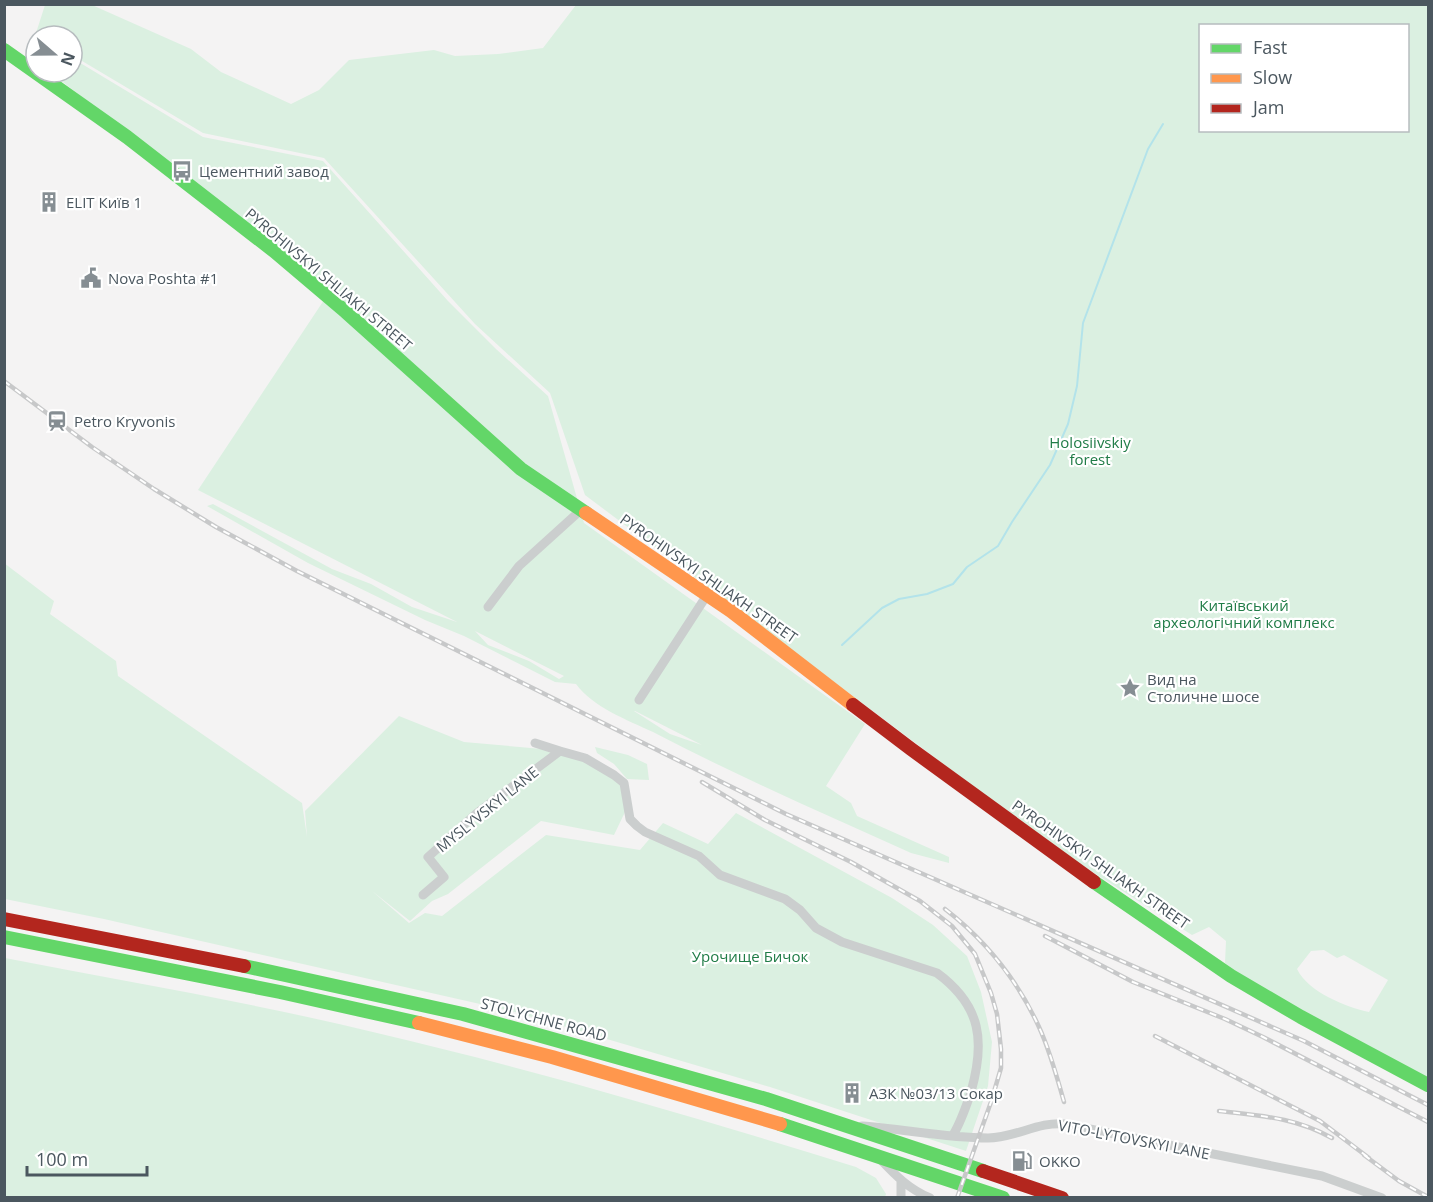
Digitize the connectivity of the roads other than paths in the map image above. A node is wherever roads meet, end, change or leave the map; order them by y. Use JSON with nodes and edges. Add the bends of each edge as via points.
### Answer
{"nodes":[{"id":1,"x":4,"y":50,"type":"edge"},
{"id":2,"x":582,"y":508,"type":"junction"},
{"id":3,"x":707,"y":595,"type":"junction"},
{"id":4,"x":488,"y":607,"type":"dead end"},
{"id":5,"x":639,"y":700,"type":"dead end"},
{"id":6,"x":535,"y":743,"type":"dead end"},
{"id":7,"x":560,"y":751,"type":"junction"},
{"id":8,"x":423,"y":895,"type":"dead end"},
{"id":9,"x":4,"y":919,"type":"edge"},
{"id":10,"x":4,"y":937,"type":"edge"},
{"id":11,"x":1428,"y":1085,"type":"edge"},
{"id":12,"x":846,"y":1124,"type":"junction"},
{"id":13,"x":953,"y":1136,"type":"junction"},
{"id":14,"x":875,"y":1154,"type":"junction"},
{"id":15,"x":901,"y":1181,"type":"junction"},
{"id":16,"x":902,"y":1197,"type":"edge"},
{"id":17,"x":929,"y":1197,"type":"edge"},
{"id":18,"x":1003,"y":1197,"type":"edge"},
{"id":19,"x":1062,"y":1197,"type":"edge"},
{"id":20,"x":1382,"y":1197,"type":"edge"}],
"edges":[{"from":1,"to":2,"type":"main road","name":"PYROHIVSKYI SHLIAKH STREET","via":[[127,137],[274,251],[521,469]]},
{"from":2,"to":3,"type":"main road","name":"PYROHIVSKYI SHLIAKH STREET"},
{"from":2,"to":4,"type":"street","via":[[519,566]]},
{"from":3,"to":5,"type":"street"},
{"from":3,"to":11,"type":"main road","name":"PYROHIVSKYI SHLIAKH STREET","via":[[1053,853],[1231,976]]},
{"from":6,"to":7,"type":"street","name":"MYSLYVSKYI LANE"},
{"from":7,"to":8,"type":"street","name":"MYSLYVSKYI LANE","via":[[477,813],[428,857],[444,877]]},
{"from":7,"to":13,"type":"street","name":"MYSLYVSKYI LANE","via":[[585,758],[624,783],[630,819],[645,832],[699,856],[720,875],[785,899],[816,928],[842,942],[936,973],[948,982],[972,1013],[980,1045],[965,1110]]},
{"from":9,"to":12,"type":"main road","name":"STOLYCHNE ROAD","via":[[463,1014]]},
{"from":10,"to":14,"type":"main road","via":[[268,990],[505,1045],[694,1097]]},
{"from":12,"to":13,"type":"street","name":"VITO-LYTOVSKYI LANE"},
{"from":12,"to":19,"type":"main road","name":"STOLYCHNE ROAD"},
{"from":13,"to":20,"type":"street","name":"VITO-LYTOVSKYI LANE","via":[[1001,1137],[1045,1124],[1065,1124],[1322,1176]]},
{"from":14,"to":15,"type":"street"},
{"from":14,"to":18,"type":"main road"},
{"from":15,"to":16,"type":"street"},
{"from":15,"to":17,"type":"street"}]}
